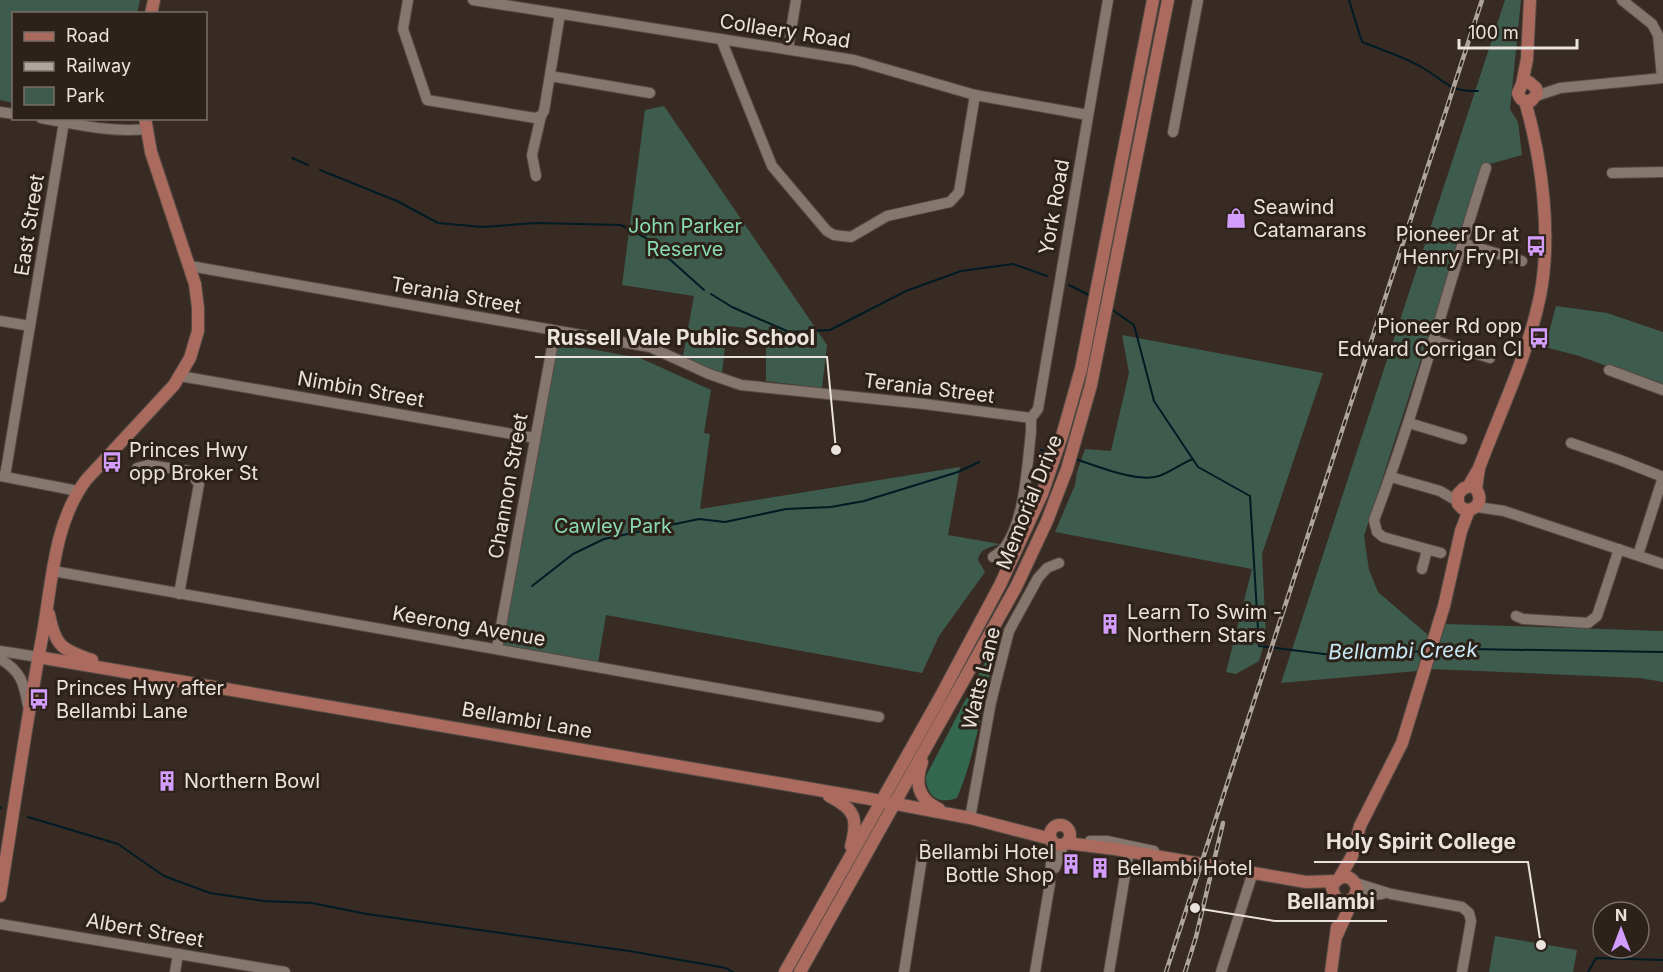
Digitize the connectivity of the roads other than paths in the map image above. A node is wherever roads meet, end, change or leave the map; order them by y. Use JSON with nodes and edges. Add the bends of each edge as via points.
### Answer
{"nodes":[{"id":1,"x":408,"y":0,"type":"edge"},
{"id":2,"x":473,"y":0,"type":"edge"},
{"id":3,"x":796,"y":0,"type":"edge"},
{"id":4,"x":1108,"y":0,"type":"edge"},
{"id":5,"x":1153,"y":0,"type":"edge"},
{"id":6,"x":1168,"y":0,"type":"edge"},
{"id":7,"x":1198,"y":0,"type":"edge"},
{"id":8,"x":1530,"y":0,"type":"edge"},
{"id":9,"x":1622,"y":0,"type":"edge"},
{"id":10,"x":560,"y":14,"type":"junction"},
{"id":11,"x":721,"y":39,"type":"junction"},
{"id":12,"x":788,"y":49,"type":"junction"},
{"id":13,"x":550,"y":76,"type":"junction"},
{"id":14,"x":1663,"y":78,"type":"edge"},
{"id":15,"x":1530,"y":91,"type":"junction"},
{"id":16,"x":650,"y":93,"type":"dead end"},
{"id":17,"x":975,"y":95,"type":"junction"},
{"id":18,"x":1088,"y":115,"type":"junction"},
{"id":19,"x":541,"y":116,"type":"junction"},
{"id":20,"x":52,"y":120,"type":"edge"},
{"id":21,"x":64,"y":122,"type":"junction"},
{"id":22,"x":145,"y":124,"type":"edge"},
{"id":23,"x":1173,"y":132,"type":"dead end"},
{"id":24,"x":1486,"y":168,"type":"dead end"},
{"id":25,"x":1663,"y":172,"type":"edge"},
{"id":26,"x":1612,"y":173,"type":"dead end"},
{"id":27,"x":536,"y":176,"type":"dead end"},
{"id":28,"x":1462,"y":243,"type":"junction"},
{"id":29,"x":1522,"y":261,"type":"dead end"},
{"id":30,"x":190,"y":267,"type":"junction"},
{"id":31,"x":0,"y":321,"type":"edge"},
{"id":32,"x":30,"y":326,"type":"junction"},
{"id":33,"x":555,"y":330,"type":"junction"},
{"id":34,"x":1432,"y":340,"type":"junction"},
{"id":35,"x":1491,"y":358,"type":"dead end"},
{"id":36,"x":1608,"y":370,"type":"dead end"},
{"id":37,"x":180,"y":376,"type":"junction"},
{"id":38,"x":1663,"y":390,"type":"edge"},
{"id":39,"x":1031,"y":418,"type":"junction"},
{"id":40,"x":1409,"y":423,"type":"junction"},
{"id":41,"x":535,"y":438,"type":"junction"},
{"id":42,"x":1462,"y":439,"type":"dead end"},
{"id":43,"x":1571,"y":443,"type":"dead end"},
{"id":44,"x":137,"y":468,"type":"dead end"},
{"id":45,"x":2,"y":476,"type":"edge"},
{"id":46,"x":1391,"y":477,"type":"junction"},
{"id":47,"x":1663,"y":477,"type":"edge"},
{"id":48,"x":78,"y":491,"type":"junction"},
{"id":49,"x":1468,"y":499,"type":"junction"},
{"id":50,"x":1619,"y":549,"type":"junction"},
{"id":51,"x":1427,"y":550,"type":"junction"},
{"id":52,"x":1441,"y":554,"type":"dead end"},
{"id":53,"x":1638,"y":555,"type":"junction"},
{"id":54,"x":993,"y":557,"type":"dead end"},
{"id":55,"x":1059,"y":563,"type":"dead end"},
{"id":56,"x":1663,"y":564,"type":"edge"},
{"id":57,"x":1422,"y":569,"type":"dead end"},
{"id":58,"x":53,"y":571,"type":"junction"},
{"id":59,"x":178,"y":594,"type":"junction"},
{"id":60,"x":47,"y":607,"type":"junction"},
{"id":61,"x":1515,"y":616,"type":"dead end"},
{"id":62,"x":497,"y":648,"type":"junction"},
{"id":63,"x":0,"y":651,"type":"edge"},
{"id":64,"x":39,"y":657,"type":"junction"},
{"id":65,"x":0,"y":659,"type":"edge"},
{"id":66,"x":141,"y":674,"type":"junction"},
{"id":67,"x":29,"y":712,"type":"junction"},
{"id":68,"x":879,"y":717,"type":"dead end"},
{"id":69,"x":932,"y":735,"type":"junction"},
{"id":70,"x":818,"y":790,"type":"junction"},
{"id":71,"x":880,"y":801,"type":"junction"},
{"id":72,"x":893,"y":804,"type":"junction"},
{"id":73,"x":952,"y":815,"type":"junction"},
{"id":74,"x":970,"y":818,"type":"junction"},
{"id":75,"x":1057,"y":839,"type":"junction"},
{"id":76,"x":1090,"y":841,"type":"junction"},
{"id":77,"x":924,"y":845,"type":"dead end"},
{"id":78,"x":1115,"y":849,"type":"junction"},
{"id":79,"x":1129,"y":851,"type":"junction"},
{"id":80,"x":1352,"y":856,"type":"junction"},
{"id":81,"x":1173,"y":858,"type":"junction"},
{"id":82,"x":845,"y":864,"type":"junction"},
{"id":83,"x":1253,"y":872,"type":"junction"},
{"id":84,"x":1337,"y":879,"type":"junction"},
{"id":85,"x":1306,"y":882,"type":"junction"},
{"id":86,"x":1355,"y":882,"type":"junction"},
{"id":87,"x":1391,"y":894,"type":"junction"},
{"id":88,"x":0,"y":896,"type":"edge"},
{"id":89,"x":1335,"y":897,"type":"junction"},
{"id":90,"x":1353,"y":898,"type":"junction"},
{"id":91,"x":0,"y":924,"type":"edge"},
{"id":92,"x":1337,"y":935,"type":"junction"},
{"id":93,"x":178,"y":954,"type":"junction"},
{"id":94,"x":175,"y":972,"type":"edge"},
{"id":95,"x":285,"y":972,"type":"edge"},
{"id":96,"x":785,"y":972,"type":"edge"},
{"id":97,"x":800,"y":972,"type":"edge"},
{"id":98,"x":904,"y":972,"type":"edge"},
{"id":99,"x":1035,"y":972,"type":"edge"},
{"id":100,"x":1108,"y":972,"type":"edge"},
{"id":101,"x":1221,"y":972,"type":"edge"},
{"id":102,"x":1331,"y":972,"type":"edge"},
{"id":103,"x":1462,"y":972,"type":"edge"}],
"edges":[{"from":1,"to":19,"type":"street","via":[[403,29],[427,100]]},
{"from":2,"to":10,"type":"street","name":"Collaery Road"},
{"from":3,"to":12,"type":"street"},
{"from":4,"to":18,"type":"street","name":"York Road"},
{"from":5,"to":71,"type":"main road","name":"Memorial Drive","via":[[1081,369],[1053,465],[1000,585]]},
{"from":6,"to":69,"type":"main road","name":"Memorial Drive","via":[[1091,385],[1067,469],[1016,587]]},
{"from":7,"to":23,"type":"street"},
{"from":8,"to":15,"type":"main road"},
{"from":9,"to":14,"type":"street","via":[[1652,24],[1659,35]]},
{"from":10,"to":11,"type":"street","name":"Collaery Road"},
{"from":10,"to":13,"type":"street"},
{"from":11,"to":12,"type":"street","name":"Collaery Road"},
{"from":11,"to":17,"type":"street","via":[[772,166],[834,235],[851,237],[887,216],[954,199],[959,192]]},
{"from":12,"to":17,"type":"street","name":"Collaery Road","via":[[854,60]]},
{"from":13,"to":16,"type":"street"},
{"from":13,"to":19,"type":"street"},
{"from":14,"to":15,"type":"street"},
{"from":15,"to":49,"type":"main road","via":[[1545,218],[1543,278],[1530,333]]},
{"from":17,"to":18,"type":"street","name":"Collaery Road"},
{"from":18,"to":39,"type":"street","name":"York Road","via":[[1038,410]]},
{"from":19,"to":27,"type":"street","via":[[532,155]]},
{"from":20,"to":21,"type":"street"},
{"from":21,"to":22,"type":"street","via":[[128,131]]},
{"from":21,"to":32,"type":"street","name":"East Street"},
{"from":22,"to":30,"type":"main road"},
{"from":24,"to":28,"type":"street"},
{"from":25,"to":26,"type":"street"},
{"from":28,"to":29,"type":"street"},
{"from":28,"to":34,"type":"street"},
{"from":30,"to":33,"type":"street","name":"Terania Street"},
{"from":30,"to":37,"type":"main road","via":[[199,320],[193,350]]},
{"from":31,"to":32,"type":"street"},
{"from":32,"to":45,"type":"street","name":"East Street"},
{"from":33,"to":39,"type":"street","name":"Terania Street","via":[[650,347],[741,385]]},
{"from":33,"to":41,"type":"street","name":"Channon Street"},
{"from":34,"to":35,"type":"street"},
{"from":34,"to":40,"type":"street"},
{"from":36,"to":38,"type":"street"},
{"from":37,"to":41,"type":"street","name":"Nimbin Street"},
{"from":37,"to":48,"type":"main road"},
{"from":39,"to":54,"type":"street","name":"York Road","via":[[1016,526],[1008,544]]},
{"from":40,"to":42,"type":"street"},
{"from":40,"to":46,"type":"street"},
{"from":41,"to":62,"type":"street","name":"Channon Street"},
{"from":43,"to":47,"type":"street"},
{"from":44,"to":59,"type":"street","via":[[148,465],[189,471],[199,484]]},
{"from":45,"to":48,"type":"street"},
{"from":46,"to":49,"type":"street"},
{"from":46,"to":51,"type":"street","via":[[1374,520],[1377,531],[1383,537]]},
{"from":47,"to":53,"type":"street"},
{"from":48,"to":58,"type":"main road","via":[[63,525]]},
{"from":49,"to":50,"type":"street"},
{"from":49,"to":80,"type":"main road","via":[[1438,625],[1402,744],[1360,826]]},
{"from":50,"to":53,"type":"street"},
{"from":50,"to":61,"type":"street","via":[[1594,621],[1523,620]]},
{"from":51,"to":52,"type":"street"},
{"from":51,"to":57,"type":"street"},
{"from":53,"to":56,"type":"street"},
{"from":55,"to":74,"type":"street","name":"Watts Lane","via":[[1038,578],[1010,631],[991,702]]},
{"from":58,"to":59,"type":"street","name":"Keerong Avenue"},
{"from":58,"to":60,"type":"main road"},
{"from":59,"to":62,"type":"street","name":"Keerong Avenue"},
{"from":60,"to":64,"type":"main road"},
{"from":60,"to":66,"type":"main road","via":[[52,632],[62,647]]},
{"from":62,"to":68,"type":"street","name":"Keerong Avenue"},
{"from":63,"to":64,"type":"street"},
{"from":64,"to":66,"type":"main road","name":"Bellambi Lane"},
{"from":64,"to":67,"type":"main road"},
{"from":65,"to":67,"type":"street","via":[[22,680]]},
{"from":66,"to":70,"type":"main road","name":"Bellambi Lane"},
{"from":67,"to":88,"type":"main road"},
{"from":69,"to":72,"type":"main road","name":"Memorial Drive"},
{"from":69,"to":73,"type":"main road","via":[[918,785],[923,798]]},
{"from":70,"to":71,"type":"main road","name":"Bellambi Lane"},
{"from":70,"to":82,"type":"main road","via":[[853,814],[854,837]]},
{"from":71,"to":72,"type":"main road","name":"Bellambi Lane"},
{"from":71,"to":82,"type":"main road","name":"Memorial Drive"},
{"from":72,"to":73,"type":"main road","name":"Bellambi Lane"},
{"from":72,"to":97,"type":"main road","name":"Memorial Drive"},
{"from":73,"to":74,"type":"main road","name":"Bellambi Lane"},
{"from":74,"to":75,"type":"main road","name":"Bellambi Lane","via":[[1035,829]]},
{"from":75,"to":76,"type":"main road","via":[[1062,826]]},
{"from":75,"to":78,"type":"main road"},
{"from":75,"to":99,"type":"street"},
{"from":76,"to":78,"type":"main road"},
{"from":76,"to":81,"type":"street","via":[[1145,848]]},
{"from":77,"to":98,"type":"street"},
{"from":78,"to":79,"type":"main road"},
{"from":79,"to":81,"type":"main road"},
{"from":79,"to":100,"type":"street"},
{"from":80,"to":84,"type":"main road"},
{"from":80,"to":86,"type":"main road"},
{"from":81,"to":83,"type":"main road"},
{"from":82,"to":96,"type":"main road","name":"Memorial Drive"},
{"from":83,"to":85,"type":"main road"},
{"from":83,"to":101,"type":"street"},
{"from":84,"to":85,"type":"main road"},
{"from":84,"to":86,"type":"main road","via":[[1348,877]]},
{"from":84,"to":89,"type":"main road","via":[[1332,888]]},
{"from":85,"to":89,"type":"main road"},
{"from":86,"to":87,"type":"street"},
{"from":86,"to":90,"type":"main road"},
{"from":87,"to":90,"type":"street"},
{"from":87,"to":103,"type":"street","via":[[1449,903],[1469,913]]},
{"from":89,"to":90,"type":"main road","via":[[1346,902]]},
{"from":89,"to":92,"type":"main road"},
{"from":90,"to":92,"type":"main road"},
{"from":91,"to":93,"type":"street","name":"Albert Street"},
{"from":92,"to":102,"type":"main road"},
{"from":93,"to":94,"type":"street"},
{"from":93,"to":95,"type":"street","name":"Albert Street"}]}
